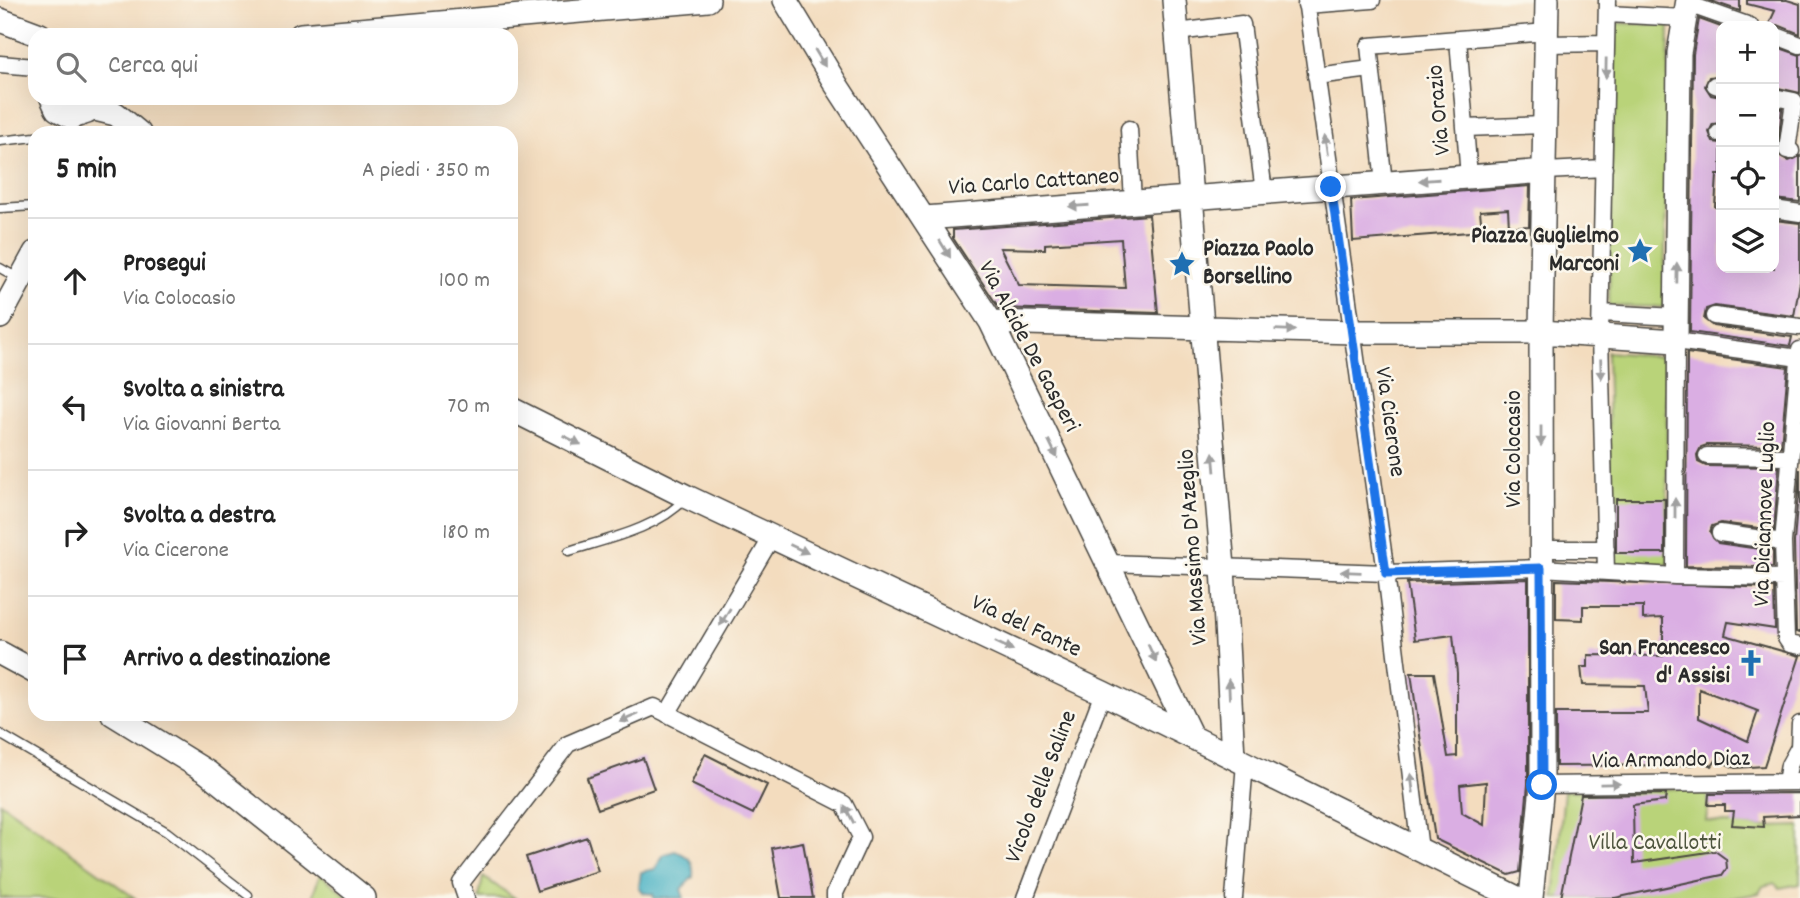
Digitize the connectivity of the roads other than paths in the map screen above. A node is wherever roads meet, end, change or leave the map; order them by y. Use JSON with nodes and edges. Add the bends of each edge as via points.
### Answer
{"nodes":[{"id":1,"x":708,"y":0,"type":"edge"},
{"id":2,"x":785,"y":0,"type":"edge"},
{"id":3,"x":1174,"y":0,"type":"edge"},
{"id":4,"x":1372,"y":0,"type":"edge"},
{"id":5,"x":1547,"y":0,"type":"edge"},
{"id":6,"x":668,"y":2,"type":"edge"},
{"id":7,"x":1306,"y":3,"type":"edge"},
{"id":8,"x":1607,"y":7,"type":"edge"},
{"id":9,"x":1691,"y":8,"type":"edge"},
{"id":10,"x":1733,"y":21,"type":"edge"},
{"id":11,"x":5,"y":22,"type":"edge"},
{"id":12,"x":421,"y":28,"type":"edge"},
{"id":13,"x":28,"y":31,"type":"edge"},
{"id":14,"x":1177,"y":32,"type":"junction"},
{"id":15,"x":1779,"y":37,"type":"edge"},
{"id":16,"x":28,"y":38,"type":"edge"},
{"id":17,"x":1547,"y":38,"type":"junction"},
{"id":18,"x":1458,"y":39,"type":"junction"},
{"id":19,"x":1601,"y":43,"type":"junction"},
{"id":20,"x":1800,"y":45,"type":"edge"},
{"id":21,"x":0,"y":64,"type":"edge"},
{"id":22,"x":28,"y":66,"type":"edge"},
{"id":23,"x":1371,"y":69,"type":"junction"},
{"id":24,"x":1316,"y":76,"type":"junction"},
{"id":25,"x":1779,"y":98,"type":"edge"},
{"id":26,"x":76,"y":114,"type":"edge"},
{"id":27,"x":1545,"y":125,"type":"junction"},
{"id":28,"x":131,"y":126,"type":"edge"},
{"id":29,"x":1129,"y":128,"type":"dead end"},
{"id":30,"x":1465,"y":128,"type":"junction"},
{"id":31,"x":28,"y":138,"type":"edge"},
{"id":32,"x":0,"y":141,"type":"edge"},
{"id":33,"x":1784,"y":150,"type":"edge"},
{"id":34,"x":1604,"y":168,"type":"junction"},
{"id":35,"x":1546,"y":171,"type":"junction"},
{"id":36,"x":1469,"y":177,"type":"junction"},
{"id":37,"x":1384,"y":183,"type":"junction"},
{"id":38,"x":1331,"y":187,"type":"junction"},
{"id":39,"x":1264,"y":192,"type":"junction"},
{"id":40,"x":1196,"y":194,"type":"junction"},
{"id":41,"x":1140,"y":202,"type":"junction"},
{"id":42,"x":28,"y":206,"type":"edge"},
{"id":43,"x":0,"y":208,"type":"edge"},
{"id":44,"x":1779,"y":210,"type":"edge"},
{"id":45,"x":1800,"y":213,"type":"edge"},
{"id":46,"x":925,"y":218,"type":"junction"},
{"id":47,"x":28,"y":266,"type":"edge"},
{"id":48,"x":0,"y":268,"type":"edge"},
{"id":49,"x":21,"y":280,"type":"junction"},
{"id":50,"x":1714,"y":316,"type":"dead end"},
{"id":51,"x":0,"y":317,"type":"edge"},
{"id":52,"x":1676,"y":317,"type":"junction"},
{"id":53,"x":991,"y":322,"type":"junction"},
{"id":54,"x":1596,"y":327,"type":"junction"},
{"id":55,"x":1800,"y":327,"type":"edge"},
{"id":56,"x":1208,"y":329,"type":"junction"},
{"id":57,"x":1353,"y":332,"type":"junction"},
{"id":58,"x":1541,"y":332,"type":"junction"},
{"id":59,"x":1681,"y":341,"type":"junction"},
{"id":60,"x":1799,"y":354,"type":"edge"},
{"id":61,"x":1797,"y":398,"type":"edge"},
{"id":62,"x":518,"y":412,"type":"edge"},
{"id":63,"x":1707,"y":456,"type":"dead end"},
{"id":64,"x":1788,"y":457,"type":"junction"},
{"id":65,"x":687,"y":497,"type":"junction"},
{"id":66,"x":1720,"y":533,"type":"dead end"},
{"id":67,"x":772,"y":537,"type":"junction"},
{"id":68,"x":1783,"y":542,"type":"junction"},
{"id":69,"x":1606,"y":549,"type":"junction"},
{"id":70,"x":569,"y":551,"type":"dead end"},
{"id":71,"x":1541,"y":559,"type":"junction"},
{"id":72,"x":1109,"y":563,"type":"junction"},
{"id":73,"x":1223,"y":567,"type":"junction"},
{"id":74,"x":1606,"y":572,"type":"junction"},
{"id":75,"x":1386,"y":573,"type":"junction"},
{"id":76,"x":1675,"y":576,"type":"junction"},
{"id":77,"x":1784,"y":578,"type":"junction"},
{"id":78,"x":1793,"y":642,"type":"edge"},
{"id":79,"x":0,"y":653,"type":"edge"},
{"id":80,"x":28,"y":668,"type":"edge"},
{"id":81,"x":1103,"y":693,"type":"junction"},
{"id":82,"x":667,"y":714,"type":"junction"},
{"id":83,"x":124,"y":721,"type":"edge"},
{"id":84,"x":1800,"y":725,"type":"edge"},
{"id":85,"x":0,"y":734,"type":"edge"},
{"id":86,"x":1191,"y":736,"type":"junction"},
{"id":87,"x":1239,"y":760,"type":"junction"},
{"id":88,"x":1793,"y":782,"type":"edge"},
{"id":89,"x":1542,"y":785,"type":"junction"},
{"id":90,"x":1420,"y":850,"type":"junction"},
{"id":91,"x":248,"y":895,"type":"dead end"},
{"id":92,"x":364,"y":898,"type":"edge"},
{"id":93,"x":466,"y":898,"type":"edge"},
{"id":94,"x":835,"y":898,"type":"edge"},
{"id":95,"x":1025,"y":898,"type":"edge"},
{"id":96,"x":1234,"y":898,"type":"edge"},
{"id":97,"x":1517,"y":898,"type":"edge"},
{"id":98,"x":1531,"y":898,"type":"edge"}],
"edges":[{"from":1,"to":6,"type":"street"},
{"from":2,"to":46,"type":"street","name":"Via Alcide De Gasperi","one_way":true},
{"from":3,"to":14,"type":"street"},
{"from":4,"to":7,"type":"street"},
{"from":5,"to":17,"type":"street","name":"Via Colocasio"},
{"from":6,"to":12,"type":"street"},
{"from":7,"to":24,"type":"street","name":"Via Cicerone"},
{"from":8,"to":9,"type":"street"},
{"from":8,"to":19,"type":"street"},
{"from":9,"to":10,"type":"street"},
{"from":52,"to":9,"type":"street","one_way":true,"via":[[1679,54]]},
{"from":11,"to":13,"type":"street"},
{"from":11,"to":16,"type":"street"},
{"from":14,"to":39,"type":"street","via":[[1242,24]]},
{"from":14,"to":40,"type":"street"},
{"from":15,"to":20,"type":"street"},
{"from":17,"to":18,"type":"street"},
{"from":17,"to":19,"type":"street"},
{"from":17,"to":27,"type":"street","name":"Via Colocasio"},
{"from":18,"to":23,"type":"street","via":[[1369,46]]},
{"from":18,"to":30,"type":"street","name":"Via Orazio"},
{"from":19,"to":34,"type":"street","one_way":true},
{"from":21,"to":22,"type":"street"},
{"from":23,"to":24,"type":"street"},
{"from":23,"to":37,"type":"street"},
{"from":38,"to":24,"type":"street","name":"Via Cicerone","one_way":true},
{"from":25,"to":33,"type":"street","via":[[1794,100]]},
{"from":26,"to":28,"type":"street","via":[[116,114]]},
{"from":27,"to":30,"type":"street"},
{"from":27,"to":35,"type":"street","name":"Via Colocasio"},
{"from":29,"to":41,"type":"street"},
{"from":30,"to":36,"type":"street","name":"Via Orazio"},
{"from":31,"to":32,"type":"lane"},
{"from":34,"to":35,"type":"street"},
{"from":34,"to":54,"type":"street"},
{"from":35,"to":36,"type":"street"},
{"from":35,"to":58,"type":"street","name":"Via Colocasio"},
{"from":36,"to":37,"type":"street","one_way":true},
{"from":37,"to":38,"type":"street"},
{"from":38,"to":39,"type":"street"},
{"from":38,"to":57,"type":"street","name":"Via Cicerone"},
{"from":39,"to":40,"type":"street"},
{"from":40,"to":41,"type":"street","name":"Via Carlo Cattaneo"},
{"from":40,"to":56,"type":"street","name":"Via Massimo D'Azeglio"},
{"from":41,"to":46,"type":"street","name":"Via Carlo Cattaneo","one_way":true},
{"from":42,"to":43,"type":"lane"},
{"from":44,"to":45,"type":"street"},
{"from":46,"to":53,"type":"street","name":"Via Alcide De Gasperi","one_way":true},
{"from":47,"to":49,"type":"street"},
{"from":48,"to":49,"type":"lane"},
{"from":49,"to":51,"type":"street"},
{"from":50,"to":55,"type":"street"},
{"from":52,"to":54,"type":"street"},
{"from":52,"to":59,"type":"street"},
{"from":53,"to":56,"type":"street"},
{"from":53,"to":72,"type":"street","name":"Via Alcide De Gasperi","one_way":true},
{"from":54,"to":58,"type":"street"},
{"from":54,"to":59,"type":"street"},
{"from":54,"to":69,"type":"street","one_way":true},
{"from":56,"to":57,"type":"street","one_way":true},
{"from":73,"to":56,"type":"street","name":"Via Massimo D'Azeglio","one_way":true},
{"from":57,"to":58,"type":"street"},
{"from":57,"to":75,"type":"street","name":"Via Cicerone"},
{"from":58,"to":71,"type":"street","name":"Via Colocasio","one_way":true},
{"from":59,"to":60,"type":"street"},
{"from":76,"to":59,"type":"street","one_way":true},
{"from":60,"to":61,"type":"street","name":"Via Diciannove Luglio"},
{"from":61,"to":64,"type":"street","name":"Via Diciannove Luglio"},
{"from":62,"to":65,"type":"street","name":"Via del Fante","one_way":true},
{"from":63,"to":64,"type":"street"},
{"from":64,"to":68,"type":"street","name":"Via Diciannove Luglio"},
{"from":65,"to":67,"type":"street","name":"Via del Fante"},
{"from":65,"to":70,"type":"lane","via":[[674,510],[621,535]]},
{"from":66,"to":68,"type":"street"},
{"from":67,"to":81,"type":"street","name":"Via del Fante","one_way":true},
{"from":67,"to":82,"type":"street","one_way":true},
{"from":68,"to":77,"type":"street","name":"Via Diciannove Luglio"},
{"from":69,"to":71,"type":"street"},
{"from":69,"to":74,"type":"street"},
{"from":71,"to":74,"type":"street"},
{"from":71,"to":75,"type":"street"},
{"from":71,"to":89,"type":"street","name":"Via Colocasio"},
{"from":72,"to":73,"type":"street"},
{"from":72,"to":86,"type":"street","name":"Via Alcide De Gasperi","one_way":true},
{"from":75,"to":73,"type":"street","one_way":true},
{"from":87,"to":73,"type":"street","name":"Via Massimo D'Azeglio","one_way":true},
{"from":74,"to":76,"type":"street"},
{"from":90,"to":75,"type":"street","name":"Via Cicerone","one_way":true},
{"from":76,"to":77,"type":"street"},
{"from":77,"to":78,"type":"street","name":"Via Diciannove Luglio"},
{"from":79,"to":80,"type":"street"},
{"from":81,"to":86,"type":"street","name":"Via del Fante"},
{"from":81,"to":95,"type":"street","name":"Vicolo delle Saline"},
{"from":82,"to":93,"type":"street","one_way":true,"via":[[654,707],[568,744],[461,883]]},
{"from":94,"to":82,"type":"street","one_way":true,"via":[[861,837],[844,804]]},
{"from":83,"to":92,"type":"street","via":[[207,772]]},
{"from":84,"to":88,"type":"street","via":[[1799,747],[1789,765]]},
{"from":85,"to":91,"type":"lane","via":[[167,832]]},
{"from":86,"to":87,"type":"street","name":"Via del Fante"},
{"from":87,"to":90,"type":"street","name":"Via del Fante"},
{"from":87,"to":96,"type":"street"},
{"from":89,"to":88,"type":"street","name":"Via Armando Diaz","one_way":true},
{"from":89,"to":98,"type":"street","name":"Via Colocasio"},
{"from":90,"to":97,"type":"street","name":"Via del Fante"}]}
